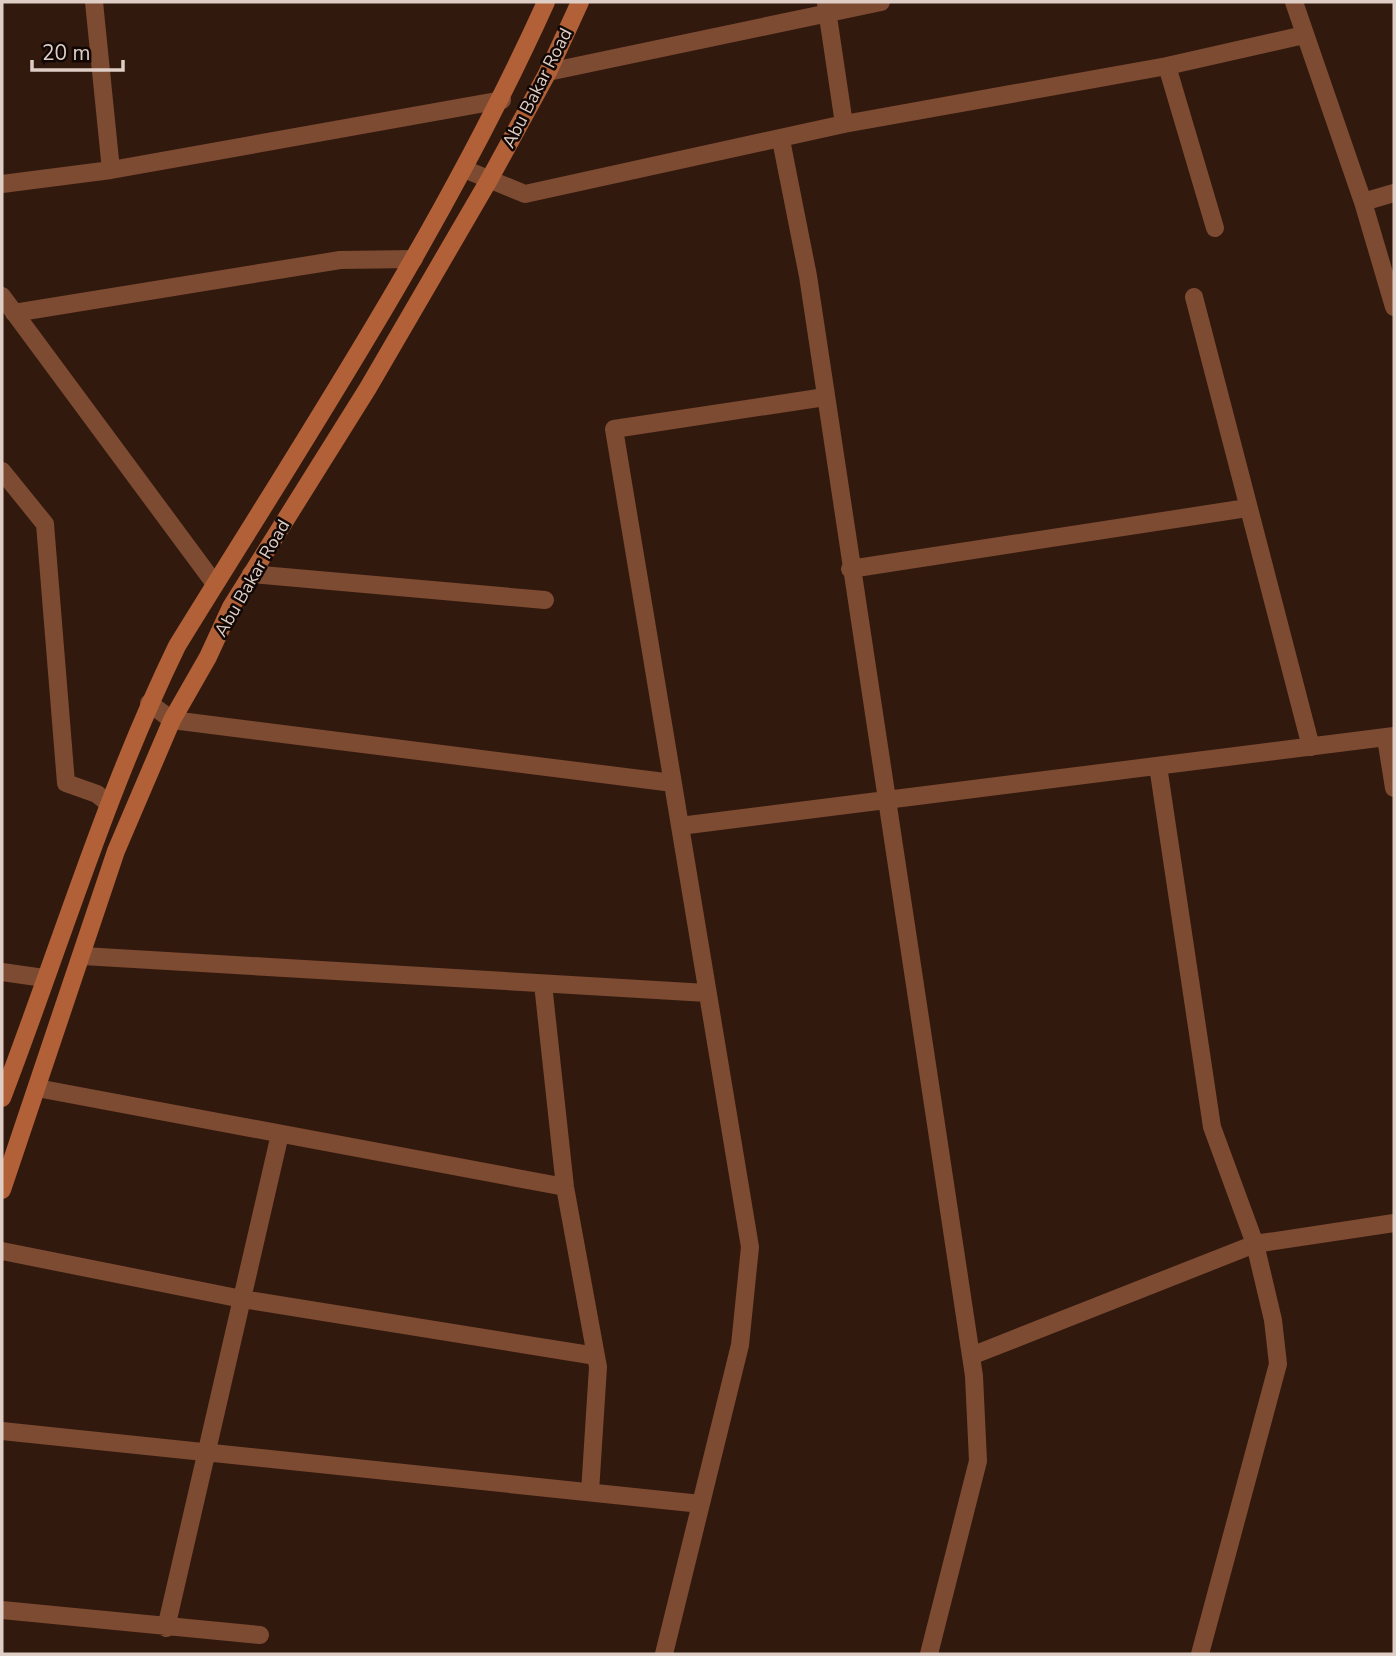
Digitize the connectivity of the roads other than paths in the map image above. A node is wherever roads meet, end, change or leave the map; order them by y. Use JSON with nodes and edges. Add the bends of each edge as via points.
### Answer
{"nodes":[{"id":1,"x":94,"y":2,"type":"edge"},
{"id":2,"x":546,"y":2,"type":"edge"},
{"id":3,"x":580,"y":2,"type":"edge"},
{"id":4,"x":881,"y":2,"type":"edge"},
{"id":5,"x":1294,"y":2,"type":"edge"},
{"id":6,"x":827,"y":8,"type":"edge"},
{"id":7,"x":1304,"y":35,"type":"junction"},
{"id":8,"x":1167,"y":66,"type":"junction"},
{"id":9,"x":548,"y":72,"type":"junction"},
{"id":10,"x":502,"y":100,"type":"junction"},
{"id":11,"x":844,"y":124,"type":"junction"},
{"id":12,"x":781,"y":140,"type":"junction"},
{"id":13,"x":464,"y":169,"type":"junction"},
{"id":14,"x":111,"y":170,"type":"junction"},
{"id":15,"x":489,"y":180,"type":"junction"},
{"id":16,"x":2,"y":184,"type":"edge"},
{"id":17,"x":1394,"y":193,"type":"edge"},
{"id":18,"x":1363,"y":202,"type":"junction"},
{"id":19,"x":1215,"y":228,"type":"dead end"},
{"id":20,"x":414,"y":259,"type":"junction"},
{"id":21,"x":2,"y":296,"type":"edge"},
{"id":22,"x":1194,"y":297,"type":"dead end"},
{"id":23,"x":1394,"y":307,"type":"edge"},
{"id":24,"x":14,"y":313,"type":"junction"},
{"id":25,"x":825,"y":397,"type":"junction"},
{"id":26,"x":2,"y":471,"type":"edge"},
{"id":27,"x":1247,"y":508,"type":"junction"},
{"id":28,"x":850,"y":569,"type":"junction"},
{"id":29,"x":251,"y":574,"type":"junction"},
{"id":30,"x":215,"y":584,"type":"junction"},
{"id":31,"x":545,"y":600,"type":"dead end"},
{"id":32,"x":149,"y":704,"type":"junction"},
{"id":33,"x":172,"y":720,"type":"junction"},
{"id":34,"x":1390,"y":737,"type":"edge"},
{"id":35,"x":1311,"y":747,"type":"junction"},
{"id":36,"x":1158,"y":766,"type":"junction"},
{"id":37,"x":673,"y":783,"type":"junction"},
{"id":38,"x":1394,"y":788,"type":"edge"},
{"id":39,"x":885,"y":801,"type":"junction"},
{"id":40,"x":109,"y":804,"type":"junction"},
{"id":41,"x":680,"y":826,"type":"junction"},
{"id":42,"x":83,"y":956,"type":"junction"},
{"id":43,"x":2,"y":972,"type":"edge"},
{"id":44,"x":44,"y":978,"type":"junction"},
{"id":45,"x":543,"y":984,"type":"junction"},
{"id":46,"x":707,"y":993,"type":"junction"},
{"id":47,"x":29,"y":1028,"type":"junction"},
{"id":48,"x":55,"y":1034,"type":"junction"},
{"id":49,"x":37,"y":1088,"type":"junction"},
{"id":50,"x":2,"y":1098,"type":"edge"},
{"id":51,"x":280,"y":1134,"type":"junction"},
{"id":52,"x":565,"y":1186,"type":"junction"},
{"id":53,"x":2,"y":1190,"type":"edge"},
{"id":54,"x":1394,"y":1223,"type":"edge"},
{"id":55,"x":1255,"y":1244,"type":"junction"},
{"id":56,"x":2,"y":1251,"type":"edge"},
{"id":57,"x":242,"y":1299,"type":"junction"},
{"id":58,"x":596,"y":1356,"type":"junction"},
{"id":59,"x":971,"y":1356,"type":"junction"},
{"id":60,"x":2,"y":1432,"type":"edge"},
{"id":61,"x":207,"y":1451,"type":"junction"},
{"id":62,"x":590,"y":1492,"type":"junction"},
{"id":63,"x":701,"y":1504,"type":"junction"},
{"id":64,"x":2,"y":1610,"type":"edge"},
{"id":65,"x":166,"y":1628,"type":"junction"},
{"id":66,"x":260,"y":1635,"type":"dead end"},
{"id":67,"x":664,"y":1654,"type":"edge"},
{"id":68,"x":929,"y":1654,"type":"edge"},
{"id":69,"x":1200,"y":1654,"type":"edge"}],
"edges":[{"from":1,"to":14,"type":"street"},
{"from":2,"to":10,"type":"main road","name":"Abu Bakar Road"},
{"from":3,"to":9,"type":"main road","name":"Abu Bakar Road"},
{"from":4,"to":6,"type":"street"},
{"from":5,"to":7,"type":"street"},
{"from":6,"to":9,"type":"street"},
{"from":6,"to":11,"type":"street"},
{"from":7,"to":8,"type":"street"},
{"from":7,"to":18,"type":"street"},
{"from":8,"to":11,"type":"street"},
{"from":8,"to":19,"type":"street"},
{"from":9,"to":15,"type":"main road","name":"Abu Bakar Road"},
{"from":10,"to":13,"type":"main road","name":"Abu Bakar Road"},
{"from":10,"to":14,"type":"street"},
{"from":11,"to":12,"type":"street"},
{"from":12,"to":15,"type":"street","via":[[525,194]]},
{"from":12,"to":25,"type":"street","via":[[808,276]]},
{"from":13,"to":15,"type":"street"},
{"from":13,"to":20,"type":"main road","name":"Abu Bakar Road"},
{"from":14,"to":16,"type":"street"},
{"from":15,"to":29,"type":"main road","name":"Abu Bakar Road","via":[[368,388]]},
{"from":17,"to":18,"type":"street"},
{"from":18,"to":23,"type":"street"},
{"from":20,"to":24,"type":"street","via":[[340,260]]},
{"from":20,"to":30,"type":"main road","name":"Abu Bakar Road"},
{"from":21,"to":24,"type":"street"},
{"from":22,"to":27,"type":"street"},
{"from":24,"to":30,"type":"street"},
{"from":25,"to":28,"type":"street"},
{"from":25,"to":37,"type":"street","via":[[614,429]]},
{"from":26,"to":40,"type":"street","via":[[45,524],[66,783],[97,794]]},
{"from":27,"to":28,"type":"street"},
{"from":27,"to":35,"type":"street"},
{"from":28,"to":39,"type":"street"},
{"from":29,"to":31,"type":"street"},
{"from":29,"to":33,"type":"main road","name":"Abu Bakar Road"},
{"from":30,"to":32,"type":"main road","name":"Abu Bakar Road"},
{"from":32,"to":33,"type":"street"},
{"from":32,"to":40,"type":"main road","name":"Abu Bakar Road"},
{"from":33,"to":37,"type":"street"},
{"from":33,"to":42,"type":"main road","name":"Abu Bakar Road","via":[[116,851]]},
{"from":34,"to":35,"type":"street"},
{"from":34,"to":38,"type":"street"},
{"from":35,"to":36,"type":"street"},
{"from":36,"to":39,"type":"street"},
{"from":36,"to":55,"type":"street","via":[[1212,1127]]},
{"from":37,"to":41,"type":"street"},
{"from":39,"to":41,"type":"street"},
{"from":39,"to":59,"type":"street"},
{"from":40,"to":44,"type":"main road","name":"Abu Bakar Road"},
{"from":41,"to":46,"type":"street"},
{"from":42,"to":45,"type":"street"},
{"from":42,"to":48,"type":"main road","name":"Abu Bakar Road"},
{"from":43,"to":44,"type":"street"},
{"from":44,"to":47,"type":"main road","name":"Abu Bakar Road"},
{"from":45,"to":46,"type":"street"},
{"from":45,"to":52,"type":"street"},
{"from":46,"to":63,"type":"street","via":[[750,1247],[740,1345]]},
{"from":47,"to":48,"type":"main road"},
{"from":47,"to":50,"type":"main road","name":"Abu Bakar Road"},
{"from":48,"to":49,"type":"main road","name":"Abu Bakar Road"},
{"from":49,"to":51,"type":"street"},
{"from":49,"to":53,"type":"main road","name":"Abu Bakar Road"},
{"from":51,"to":52,"type":"street"},
{"from":51,"to":57,"type":"street"},
{"from":52,"to":58,"type":"street"},
{"from":54,"to":55,"type":"street"},
{"from":55,"to":59,"type":"street"},
{"from":55,"to":69,"type":"street","via":[[1278,1364]]},
{"from":56,"to":57,"type":"street"},
{"from":57,"to":58,"type":"street"},
{"from":57,"to":61,"type":"street"},
{"from":58,"to":62,"type":"street"},
{"from":59,"to":68,"type":"street","via":[[978,1461]]},
{"from":60,"to":61,"type":"street"},
{"from":61,"to":62,"type":"street"},
{"from":61,"to":65,"type":"street"},
{"from":62,"to":63,"type":"street"},
{"from":63,"to":67,"type":"street"},
{"from":64,"to":65,"type":"street"},
{"from":65,"to":66,"type":"street"}]}
